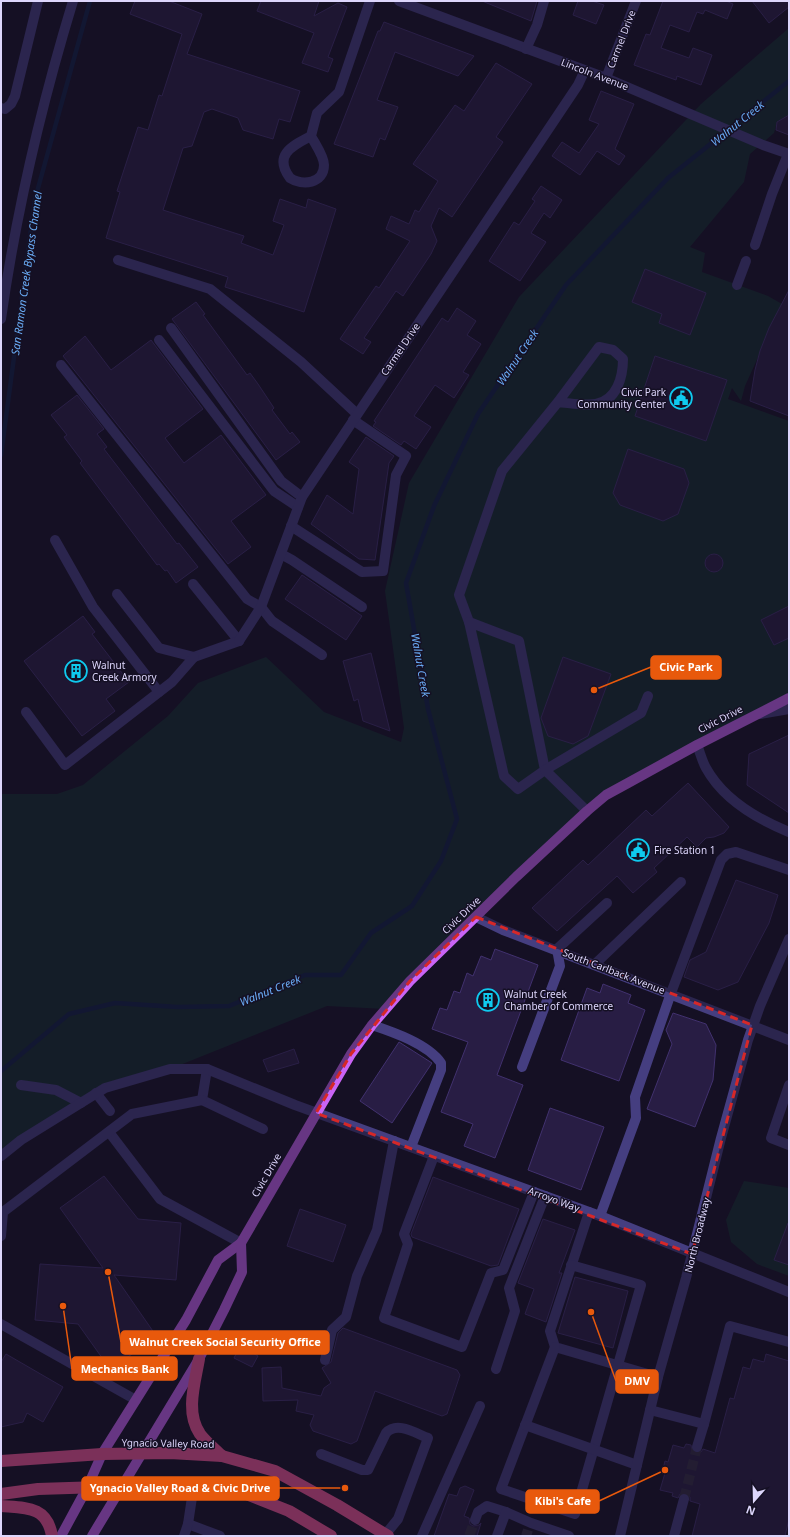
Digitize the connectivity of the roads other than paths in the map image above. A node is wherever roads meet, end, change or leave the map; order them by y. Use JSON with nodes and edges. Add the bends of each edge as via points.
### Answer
{"nodes":[{"id":1,"x":38,"y":1,"type":"edge"},
{"id":2,"x":73,"y":1,"type":"edge"},
{"id":3,"x":370,"y":1,"type":"edge"},
{"id":4,"x":399,"y":1,"type":"edge"},
{"id":5,"x":544,"y":1,"type":"edge"},
{"id":6,"x":636,"y":1,"type":"edge"},
{"id":7,"x":526,"y":49,"type":"junction"},
{"id":8,"x":585,"y":70,"type":"junction"},
{"id":9,"x":606,"y":78,"type":"junction"},
{"id":10,"x":1,"y":108,"type":"edge"},
{"id":11,"x":311,"y":136,"type":"junction"},
{"id":12,"x":789,"y":154,"type":"edge"},
{"id":13,"x":755,"y":245,"type":"dead end"},
{"id":14,"x":118,"y":260,"type":"dead end"},
{"id":15,"x":746,"y":261,"type":"dead end"},
{"id":16,"x":737,"y":285,"type":"dead end"},
{"id":17,"x":1,"y":319,"type":"edge"},
{"id":18,"x":170,"y":328,"type":"dead end"},
{"id":19,"x":159,"y":340,"type":"dead end"},
{"id":20,"x":61,"y":364,"type":"dead end"},
{"id":21,"x":558,"y":402,"type":"junction"},
{"id":22,"x":355,"y":417,"type":"junction"},
{"id":23,"x":302,"y":497,"type":"junction"},
{"id":24,"x":298,"y":507,"type":"junction"},
{"id":25,"x":291,"y":526,"type":"junction"},
{"id":26,"x":55,"y":540,"type":"dead end"},
{"id":27,"x":281,"y":554,"type":"junction"},
{"id":28,"x":193,"y":584,"type":"dead end"},
{"id":29,"x":118,"y":594,"type":"dead end"},
{"id":30,"x":261,"y":607,"type":"junction"},
{"id":31,"x":362,"y":607,"type":"dead end"},
{"id":32,"x":469,"y":622,"type":"junction"},
{"id":33,"x":239,"y":641,"type":"junction"},
{"id":34,"x":322,"y":655,"type":"dead end"},
{"id":35,"x":194,"y":658,"type":"junction"},
{"id":36,"x":159,"y":692,"type":"junction"},
{"id":37,"x":648,"y":696,"type":"dead end"},
{"id":38,"x":789,"y":698,"type":"edge"},
{"id":39,"x":789,"y":710,"type":"edge"},
{"id":40,"x":26,"y":712,"type":"dead end"},
{"id":41,"x":756,"y":715,"type":"junction"},
{"id":42,"x":697,"y":745,"type":"junction"},
{"id":43,"x":545,"y":770,"type":"junction"},
{"id":44,"x":587,"y":811,"type":"junction"},
{"id":45,"x":789,"y":832,"type":"edge"},
{"id":46,"x":789,"y":870,"type":"edge"},
{"id":47,"x":681,"y":882,"type":"dead end"},
{"id":48,"x":607,"y":903,"type":"dead end"},
{"id":49,"x":476,"y":917,"type":"junction"},
{"id":50,"x":789,"y":939,"type":"edge"},
{"id":51,"x":557,"y":949,"type":"junction"},
{"id":52,"x":595,"y":964,"type":"junction"},
{"id":53,"x":671,"y":993,"type":"junction"},
{"id":54,"x":372,"y":1025,"type":"junction"},
{"id":55,"x":752,"y":1025,"type":"junction"},
{"id":56,"x":789,"y":1040,"type":"edge"},
{"id":57,"x":522,"y":1067,"type":"dead end"},
{"id":58,"x":207,"y":1069,"type":"junction"},
{"id":59,"x":21,"y":1085,"type":"dead end"},
{"id":60,"x":789,"y":1085,"type":"edge"},
{"id":61,"x":96,"y":1093,"type":"junction"},
{"id":62,"x":202,"y":1100,"type":"junction"},
{"id":63,"x":81,"y":1103,"type":"junction"},
{"id":64,"x":110,"y":1111,"type":"dead end"},
{"id":65,"x":316,"y":1113,"type":"junction"},
{"id":66,"x":263,"y":1129,"type":"dead end"},
{"id":67,"x":109,"y":1132,"type":"junction"},
{"id":68,"x":394,"y":1141,"type":"junction"},
{"id":69,"x":789,"y":1145,"type":"edge"},
{"id":70,"x":411,"y":1147,"type":"junction"},
{"id":71,"x":1,"y":1156,"type":"edge"},
{"id":72,"x":434,"y":1156,"type":"junction"},
{"id":73,"x":534,"y":1192,"type":"junction"},
{"id":74,"x":544,"y":1196,"type":"junction"},
{"id":75,"x":589,"y":1212,"type":"junction"},
{"id":76,"x":600,"y":1216,"type":"junction"},
{"id":77,"x":1,"y":1236,"type":"edge"},
{"id":78,"x":241,"y":1243,"type":"junction"},
{"id":79,"x":692,"y":1254,"type":"junction"},
{"id":80,"x":571,"y":1265,"type":"junction"},
{"id":81,"x":789,"y":1292,"type":"edge"},
{"id":82,"x":1,"y":1324,"type":"edge"},
{"id":83,"x":789,"y":1342,"type":"edge"},
{"id":84,"x":555,"y":1347,"type":"junction"},
{"id":85,"x":199,"y":1359,"type":"junction"},
{"id":86,"x":325,"y":1360,"type":"dead end"},
{"id":87,"x":618,"y":1365,"type":"junction"},
{"id":88,"x":496,"y":1369,"type":"dead end"},
{"id":89,"x":658,"y":1377,"type":"junction"},
{"id":90,"x":136,"y":1400,"type":"junction"},
{"id":91,"x":480,"y":1406,"type":"dead end"},
{"id":92,"x":650,"y":1410,"type":"junction"},
{"id":93,"x":704,"y":1424,"type":"junction"},
{"id":94,"x":525,"y":1425,"type":"junction"},
{"id":95,"x":697,"y":1447,"type":"tunnel mouth"},
{"id":96,"x":594,"y":1449,"type":"junction"},
{"id":97,"x":102,"y":1454,"type":"junction"},
{"id":98,"x":140,"y":1454,"type":"junction"},
{"id":99,"x":321,"y":1454,"type":"dead end"},
{"id":100,"x":222,"y":1456,"type":"junction"},
{"id":101,"x":1,"y":1461,"type":"edge"},
{"id":102,"x":637,"y":1465,"type":"junction"},
{"id":103,"x":194,"y":1484,"type":"junction"},
{"id":104,"x":120,"y":1486,"type":"junction"},
{"id":105,"x":87,"y":1488,"type":"junction"},
{"id":106,"x":1,"y":1494,"type":"edge"},
{"id":107,"x":684,"y":1499,"type":"tunnel mouth"},
{"id":108,"x":1,"y":1506,"type":"edge"},
{"id":109,"x":506,"y":1512,"type":"junction"},
{"id":110,"x":475,"y":1520,"type":"tunnel mouth"},
{"id":111,"x":188,"y":1524,"type":"junction"},
{"id":112,"x":544,"y":1532,"type":"edge"},
{"id":113,"x":387,"y":1535,"type":"edge"},
{"id":114,"x":624,"y":1535,"type":"edge"},
{"id":115,"x":52,"y":1536,"type":"edge"},
{"id":116,"x":61,"y":1536,"type":"edge"},
{"id":117,"x":92,"y":1536,"type":"edge"},
{"id":118,"x":184,"y":1536,"type":"edge"},
{"id":119,"x":220,"y":1536,"type":"edge"},
{"id":120,"x":331,"y":1536,"type":"edge"},
{"id":121,"x":422,"y":1536,"type":"edge"},
{"id":122,"x":497,"y":1536,"type":"edge"},
{"id":123,"x":569,"y":1536,"type":"edge"},
{"id":124,"x":674,"y":1536,"type":"edge"}],
"edges":[{"from":1,"to":10,"type":"street","via":[[15,96],[12,104],[5,109]]},
{"from":2,"to":17,"type":"street","via":[[41,116],[8,271]]},
{"from":3,"to":11,"type":"street","via":[[339,92],[317,113]]},
{"from":4,"to":7,"type":"street","name":"Lincoln Avenue"},
{"from":5,"to":7,"type":"street"},
{"from":6,"to":9,"type":"street","name":"Carmel Drive"},
{"from":7,"to":8,"type":"street","name":"Lincoln Avenue"},
{"from":8,"to":9,"type":"street","name":"Lincoln Avenue"},
{"from":8,"to":22,"type":"street","name":"Carmel Drive","via":[[578,85]]},
{"from":9,"to":12,"type":"street","name":"Lincoln Avenue","via":[[762,145]]},
{"from":11,"to":11,"type":"street","via":[[287,151],[284,157],[285,172],[296,182],[304,184],[319,177],[324,166]]},
{"from":12,"to":13,"type":"street"},
{"from":14,"to":22,"type":"street","via":[[210,289],[301,362]]},
{"from":15,"to":16,"type":"street"},
{"from":18,"to":23,"type":"street","via":[[281,481]]},
{"from":19,"to":24,"type":"street","via":[[274,491]]},
{"from":20,"to":30,"type":"street","via":[[247,599]]},
{"from":21,"to":21,"type":"street","via":[[596,404],[608,399],[617,388],[623,374],[623,359],[613,350],[599,347]]},
{"from":21,"to":32,"type":"street","via":[[502,471],[459,595]]},
{"from":22,"to":23,"type":"street","name":"Carmel Drive"},
{"from":22,"to":25,"type":"street","via":[[406,456],[396,475],[383,571],[362,572]]},
{"from":23,"to":24,"type":"street","name":"Carmel Drive"},
{"from":24,"to":25,"type":"street","name":"Carmel Drive"},
{"from":25,"to":27,"type":"street","name":"Carmel Drive"},
{"from":26,"to":36,"type":"street","via":[[93,607]]},
{"from":27,"to":30,"type":"street","name":"Carmel Drive"},
{"from":27,"to":31,"type":"street"},
{"from":28,"to":33,"type":"street"},
{"from":29,"to":35,"type":"street","via":[[159,648]]},
{"from":30,"to":33,"type":"street","name":"Carmel Drive"},
{"from":30,"to":34,"type":"street","via":[[272,621]]},
{"from":32,"to":43,"type":"street","via":[[519,641]]},
{"from":32,"to":43,"type":"street","via":[[504,776],[518,790]]},
{"from":33,"to":35,"type":"street"},
{"from":35,"to":36,"type":"street"},
{"from":36,"to":40,"type":"street","via":[[65,765]]},
{"from":37,"to":43,"type":"street","via":[[641,714]]},
{"from":38,"to":41,"type":"main road","name":"Civic Drive"},
{"from":39,"to":41,"type":"street"},
{"from":41,"to":42,"type":"main road","name":"Civic Drive"},
{"from":42,"to":44,"type":"main road","name":"Civic Drive","via":[[606,795]]},
{"from":42,"to":45,"type":"street","via":[[706,768],[724,793],[760,818]]},
{"from":43,"to":44,"type":"street"},
{"from":44,"to":49,"type":"main road","name":"Civic Drive"},
{"from":46,"to":53,"type":"street","via":[[736,852],[727,854],[721,860]]},
{"from":47,"to":52,"type":"street"},
{"from":48,"to":51,"type":"street"},
{"from":49,"to":51,"type":"street","name":"South Carlback Avenue"},
{"from":49,"to":54,"type":"main road","name":"Civic Drive","via":[[410,981]]},
{"from":50,"to":55,"type":"street","name":"North Broadway"},
{"from":51,"to":52,"type":"street","name":"South Carlback Avenue"},
{"from":51,"to":57,"type":"street","via":[[560,966]]},
{"from":52,"to":53,"type":"street","name":"South Carlback Avenue"},
{"from":53,"to":55,"type":"street","name":"South Carlback Avenue","via":[[727,1018]]},
{"from":53,"to":76,"type":"street","via":[[635,1097],[636,1118]]},
{"from":54,"to":65,"type":"main road","name":"Civic Drive","via":[[351,1054]]},
{"from":54,"to":70,"type":"street","via":[[397,1034],[433,1053],[442,1063]]},
{"from":55,"to":56,"type":"street","name":"South Carlback Avenue"},
{"from":55,"to":79,"type":"street","name":"North Broadway","via":[[720,1138]]},
{"from":58,"to":61,"type":"street","via":[[170,1069]]},
{"from":58,"to":62,"type":"street"},
{"from":58,"to":65,"type":"street","name":"Arroyo Way"},
{"from":59,"to":63,"type":"street","via":[[56,1090]]},
{"from":60,"to":69,"type":"street","via":[[771,1138]]},
{"from":61,"to":63,"type":"street"},
{"from":61,"to":64,"type":"street"},
{"from":62,"to":66,"type":"street"},
{"from":62,"to":67,"type":"street","via":[[132,1114]]},
{"from":63,"to":71,"type":"street","via":[[20,1140]]},
{"from":65,"to":68,"type":"street","name":"Arroyo Way"},
{"from":65,"to":78,"type":"main road","name":"Civic Drive"},
{"from":67,"to":77,"type":"street","via":[[3,1212]]},
{"from":67,"to":78,"type":"street","via":[[160,1199]]},
{"from":68,"to":70,"type":"street","name":"Arroyo Way"},
{"from":68,"to":86,"type":"street","via":[[376,1230],[357,1276],[346,1317],[332,1330]]},
{"from":70,"to":72,"type":"street","name":"Arroyo Way"},
{"from":72,"to":73,"type":"street","name":"Arroyo Way"},
{"from":72,"to":73,"type":"street","via":[[404,1234],[408,1244],[384,1318],[462,1347],[491,1274],[503,1270]]},
{"from":73,"to":74,"type":"street","name":"Arroyo Way"},
{"from":74,"to":75,"type":"street","name":"Arroyo Way"},
{"from":74,"to":88,"type":"street","via":[[509,1288],[515,1311]]},
{"from":75,"to":76,"type":"street","name":"Arroyo Way"},
{"from":75,"to":80,"type":"street"},
{"from":76,"to":79,"type":"street","name":"Arroyo Way"},
{"from":78,"to":85,"type":"main road","via":[[242,1272]]},
{"from":78,"to":90,"type":"main road","name":"Civic Drive","via":[[218,1260],[186,1320]]},
{"from":79,"to":81,"type":"street","name":"Arroyo Way"},
{"from":79,"to":89,"type":"street","name":"North Broadway"},
{"from":80,"to":84,"type":"street","via":[[550,1331]]},
{"from":80,"to":87,"type":"street","via":[[641,1285]]},
{"from":82,"to":90,"type":"street"},
{"from":83,"to":93,"type":"street","via":[[730,1326]]},
{"from":84,"to":87,"type":"street"},
{"from":84,"to":94,"type":"street"},
{"from":85,"to":98,"type":"main road"},
{"from":85,"to":100,"type":"highway","via":[[192,1398],[192,1414],[201,1435]]},
{"from":87,"to":89,"type":"street"},
{"from":87,"to":96,"type":"street"},
{"from":89,"to":92,"type":"street","name":"North Broadway"},
{"from":90,"to":97,"type":"main road","name":"Civic Drive"},
{"from":91,"to":121,"type":"street"},
{"from":92,"to":93,"type":"street"},
{"from":92,"to":102,"type":"street","name":"North Broadway"},
{"from":93,"to":95,"type":"street"},
{"from":94,"to":96,"type":"street"},
{"from":94,"to":96,"type":"street","via":[[501,1489],[575,1514]]},
{"from":96,"to":102,"type":"street"},
{"from":97,"to":98,"type":"highway","name":"Ygnacio Valley Road"},
{"from":97,"to":101,"type":"highway","name":"Ygnacio Valley Road"},
{"from":97,"to":105,"type":"main road","name":"Civic Drive"},
{"from":98,"to":100,"type":"highway","name":"Ygnacio Valley Road"},
{"from":98,"to":104,"type":"main road"},
{"from":99,"to":113,"type":"street","via":[[368,1470],[390,1428],[397,1427],[428,1438],[398,1519]]},
{"from":100,"to":113,"type":"highway","name":"Ygnacio Valley Road","via":[[275,1471]]},
{"from":102,"to":114,"type":"street","name":"North Broadway"},
{"from":103,"to":104,"type":"highway"},
{"from":103,"to":111,"type":"street"},
{"from":103,"to":120,"type":"highway","via":[[231,1488],[289,1511]]},
{"from":104,"to":105,"type":"highway"},
{"from":104,"to":117,"type":"main road"},
{"from":105,"to":106,"type":"highway","via":[[38,1489]]},
{"from":105,"to":116,"type":"main road","name":"Civic Drive"},
{"from":107,"to":124,"type":"street"},
{"from":108,"to":115,"type":"highway","via":[[31,1509],[41,1514],[50,1525]]},
{"from":109,"to":110,"type":"street","via":[[487,1506],[480,1509]]},
{"from":109,"to":112,"type":"street","via":[[530,1527]]},
{"from":109,"to":122,"type":"street"},
{"from":111,"to":118,"type":"street"},
{"from":111,"to":119,"type":"street"},
{"from":112,"to":123,"type":"street"}]}
